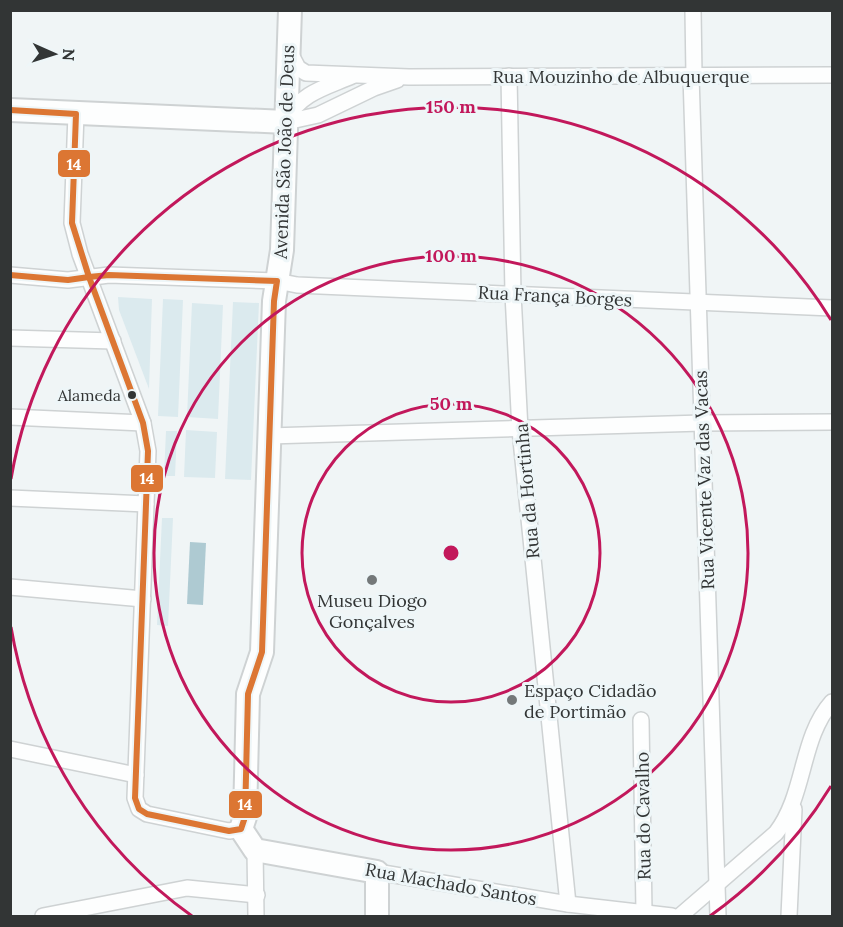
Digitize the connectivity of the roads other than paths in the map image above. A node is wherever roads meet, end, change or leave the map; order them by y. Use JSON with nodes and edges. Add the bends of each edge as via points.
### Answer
{"nodes":[{"id":1,"x":290,"y":10,"type":"edge"},
{"id":2,"x":693,"y":10,"type":"edge"},
{"id":3,"x":288,"y":49,"type":"junction"},
{"id":4,"x":357,"y":75,"type":"junction"},
{"id":5,"x":832,"y":75,"type":"edge"},
{"id":6,"x":409,"y":76,"type":"junction"},
{"id":7,"x":509,"y":76,"type":"junction"},
{"id":8,"x":692,"y":76,"type":"junction"},
{"id":9,"x":10,"y":110,"type":"edge"},
{"id":10,"x":76,"y":114,"type":"junction"},
{"id":11,"x":286,"y":122,"type":"junction"},
{"id":12,"x":10,"y":274,"type":"edge"},
{"id":13,"x":91,"y":277,"type":"junction"},
{"id":14,"x":277,"y":281,"type":"junction"},
{"id":15,"x":513,"y":294,"type":"junction"},
{"id":16,"x":699,"y":303,"type":"junction"},
{"id":17,"x":832,"y":308,"type":"edge"},
{"id":18,"x":10,"y":339,"type":"edge"},
{"id":19,"x":113,"y":341,"type":"junction"},
{"id":20,"x":10,"y":417,"type":"edge"},
{"id":21,"x":143,"y":423,"type":"junction"},
{"id":22,"x":702,"y":423,"type":"junction"},
{"id":23,"x":832,"y":423,"type":"edge"},
{"id":24,"x":520,"y":430,"type":"junction"},
{"id":25,"x":269,"y":436,"type":"junction"},
{"id":26,"x":10,"y":498,"type":"edge"},
{"id":27,"x":146,"y":504,"type":"junction"},
{"id":28,"x":10,"y":587,"type":"edge"},
{"id":29,"x":143,"y":599,"type":"junction"},
{"id":30,"x":832,"y":702,"type":"edge"},
{"id":31,"x":641,"y":720,"type":"dead end"},
{"id":32,"x":10,"y":749,"type":"edge"},
{"id":33,"x":136,"y":776,"type":"junction"},
{"id":34,"x":794,"y":801,"type":"junction"},
{"id":35,"x":241,"y":829,"type":"junction"},
{"id":36,"x":255,"y":850,"type":"junction"},
{"id":37,"x":377,"y":872,"type":"junction"},
{"id":38,"x":718,"y":884,"type":"junction"},
{"id":39,"x":257,"y":895,"type":"junction"},
{"id":40,"x":568,"y":904,"type":"junction"},
{"id":41,"x":644,"y":912,"type":"junction"},
{"id":42,"x":43,"y":916,"type":"edge"},
{"id":43,"x":256,"y":916,"type":"edge"},
{"id":44,"x":377,"y":916,"type":"edge"},
{"id":45,"x":672,"y":916,"type":"edge"},
{"id":46,"x":680,"y":916,"type":"edge"},
{"id":47,"x":718,"y":916,"type":"edge"},
{"id":48,"x":789,"y":916,"type":"edge"}],
"edges":[{"from":1,"to":3,"type":"street","name":"Avenida São João de Deus"},
{"from":2,"to":8,"type":"street","name":"Rua Vicente Vaz das Vacas"},
{"from":3,"to":4,"type":"street","name":"Rua Mouzinho de Albuquerque","via":[[298,68],[306,73]]},
{"from":3,"to":11,"type":"street","name":"Avenida São João de Deus"},
{"from":4,"to":6,"type":"street","name":"Rua Mouzinho de Albuquerque"},
{"from":4,"to":11,"type":"street","via":[[305,96]]},
{"from":5,"to":8,"type":"street","name":"Rua Mouzinho de Albuquerque"},
{"from":6,"to":7,"type":"street","name":"Rua Mouzinho de Albuquerque"},
{"from":6,"to":11,"type":"street","name":"Rua Mouzinho de Albuquerque","via":[[374,88],[318,116]]},
{"from":7,"to":8,"type":"street","name":"Rua Mouzinho de Albuquerque"},
{"from":7,"to":15,"type":"street","name":"Rua da Hortinha"},
{"from":8,"to":16,"type":"street","name":"Rua Vicente Vaz das Vacas"},
{"from":9,"to":10,"type":"street","name":"Rua Mouzinho de Albuquerque"},
{"from":10,"to":11,"type":"street","name":"Rua Mouzinho de Albuquerque"},
{"from":10,"to":13,"type":"street","via":[[72,223]]},
{"from":11,"to":14,"type":"street","name":"Avenida São João de Deus","via":[[282,250]]},
{"from":12,"to":13,"type":"street","name":"Rua França Borges","via":[[68,280]]},
{"from":13,"to":14,"type":"street","name":"Rua França Borges"},
{"from":13,"to":19,"type":"street"},
{"from":14,"to":15,"type":"street","name":"Rua França Borges"},
{"from":14,"to":25,"type":"street","name":"Avenida São João de Deus"},
{"from":15,"to":16,"type":"street","name":"Rua França Borges"},
{"from":15,"to":24,"type":"street","name":"Rua da Hortinha"},
{"from":16,"to":17,"type":"street","name":"Rua França Borges"},
{"from":16,"to":22,"type":"street","name":"Rua Vicente Vaz das Vacas"},
{"from":18,"to":19,"type":"street"},
{"from":19,"to":21,"type":"street"},
{"from":20,"to":21,"type":"street"},
{"from":21,"to":27,"type":"street","via":[[148,451]]},
{"from":22,"to":23,"type":"street"},
{"from":22,"to":24,"type":"street"},
{"from":22,"to":38,"type":"street","name":"Rua Vicente Vaz das Vacas"},
{"from":24,"to":25,"type":"street"},
{"from":24,"to":40,"type":"street","name":"Rua da Hortinha"},
{"from":25,"to":35,"type":"street","name":"Avenida São João de Deus","via":[[262,652],[248,694],[245,817]]},
{"from":26,"to":27,"type":"street"},
{"from":27,"to":29,"type":"street"},
{"from":28,"to":29,"type":"street"},
{"from":29,"to":33,"type":"street"},
{"from":30,"to":34,"type":"street","via":[[816,728]]},
{"from":31,"to":41,"type":"street","name":"Rua do Cavalho"},
{"from":32,"to":33,"type":"street"},
{"from":33,"to":35,"type":"street","via":[[135,798],[139,809],[147,814],[229,831]]},
{"from":34,"to":38,"type":"street","via":[[776,833]]},
{"from":34,"to":48,"type":"street"},
{"from":35,"to":36,"type":"street"},
{"from":36,"to":37,"type":"street","name":"Rua Machado Santos"},
{"from":36,"to":39,"type":"street"},
{"from":37,"to":40,"type":"street","name":"Rua Machado Santos"},
{"from":37,"to":44,"type":"street"},
{"from":38,"to":46,"type":"street"},
{"from":38,"to":47,"type":"street","name":"Rua Vicente Vaz das Vacas"},
{"from":39,"to":42,"type":"street","via":[[187,888]]},
{"from":39,"to":43,"type":"street"},
{"from":40,"to":41,"type":"street","name":"Rua Machado Santos"},
{"from":41,"to":45,"type":"street","name":"Rua Machado Santos"}]}
